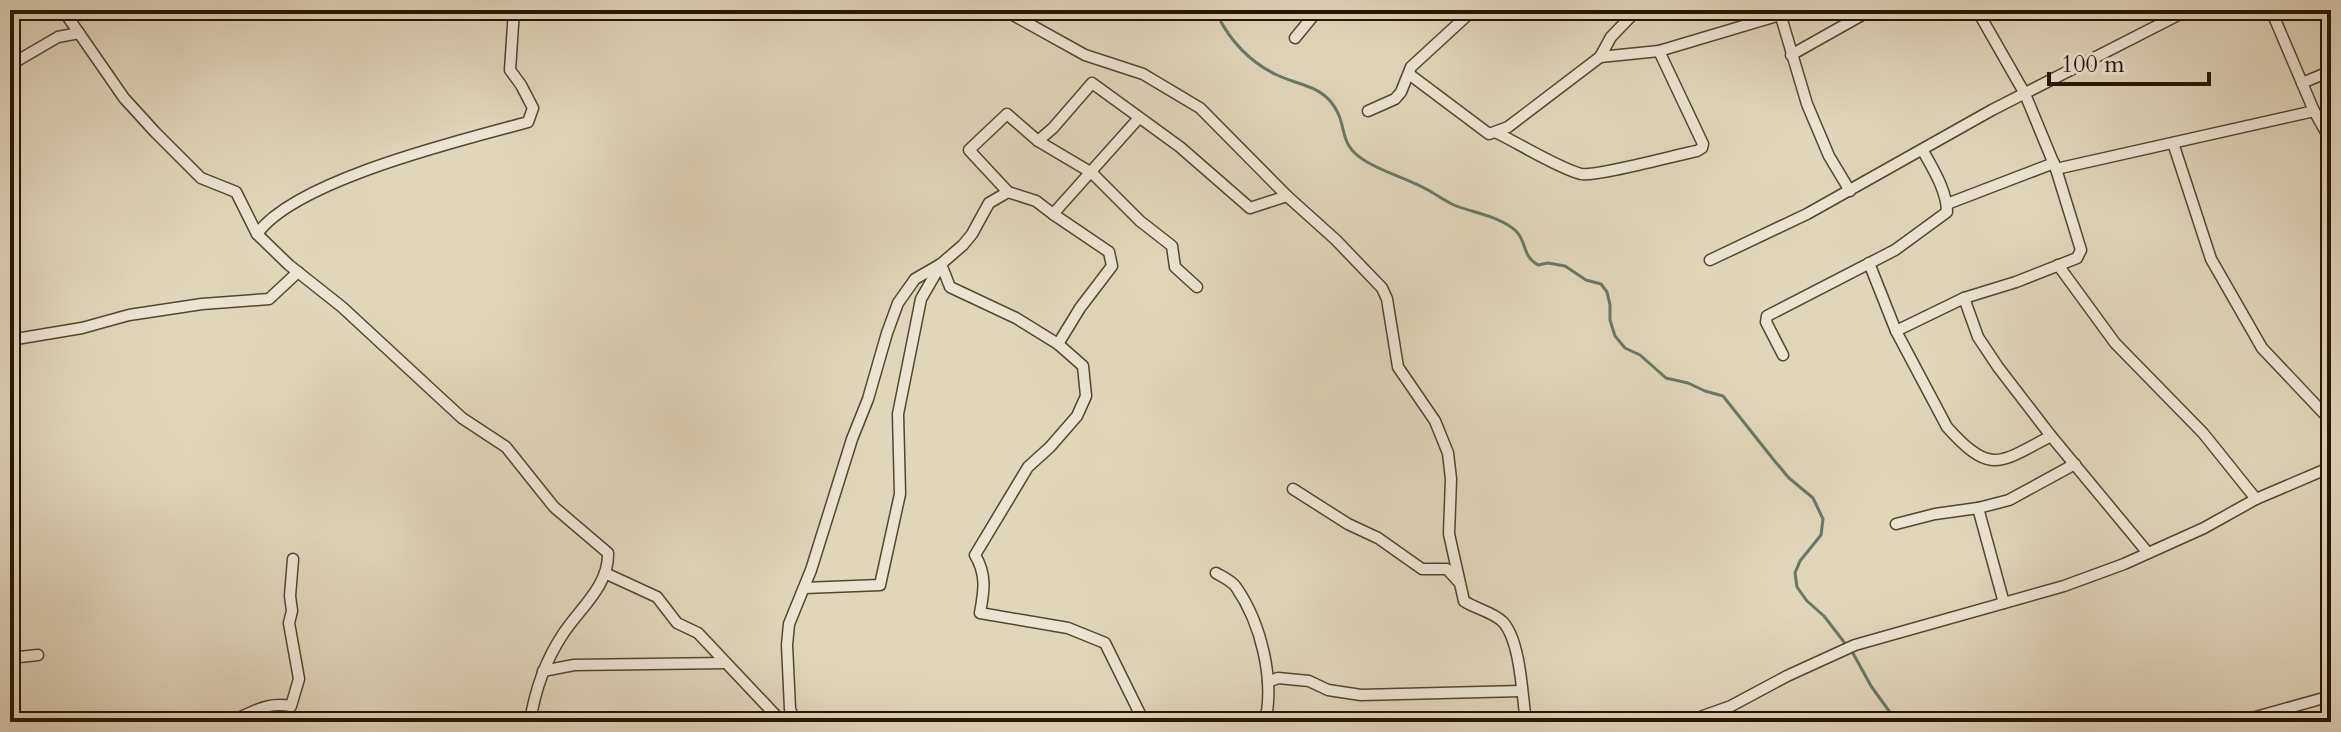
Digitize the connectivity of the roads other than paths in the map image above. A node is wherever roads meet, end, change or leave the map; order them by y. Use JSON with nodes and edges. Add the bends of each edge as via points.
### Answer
{"nodes":[{"id":1,"x":63,"y":10,"type":"edge"},
{"id":2,"x":514,"y":10,"type":"edge"},
{"id":3,"x":1004,"y":10,"type":"edge"},
{"id":4,"x":1318,"y":10,"type":"edge"},
{"id":5,"x":1473,"y":10,"type":"edge"},
{"id":6,"x":1637,"y":10,"type":"edge"},
{"id":7,"x":1871,"y":10,"type":"edge"},
{"id":8,"x":1977,"y":10,"type":"edge"},
{"id":9,"x":2188,"y":10,"type":"edge"},
{"id":10,"x":2271,"y":10,"type":"edge"},
{"id":11,"x":1779,"y":13,"type":"edge"},
{"id":12,"x":79,"y":33,"type":"junction"},
{"id":13,"x":1295,"y":38,"type":"dead end"},
{"id":14,"x":1659,"y":51,"type":"junction"},
{"id":15,"x":1791,"y":55,"type":"junction"},
{"id":16,"x":1600,"y":57,"type":"junction"},
{"id":17,"x":10,"y":65,"type":"edge"},
{"id":18,"x":2331,"y":71,"type":"edge"},
{"id":19,"x":1409,"y":74,"type":"junction"},
{"id":20,"x":2302,"y":83,"type":"junction"},
{"id":21,"x":2025,"y":94,"type":"junction"},
{"id":22,"x":1368,"y":111,"type":"dead end"},
{"id":23,"x":2314,"y":111,"type":"junction"},
{"id":24,"x":1138,"y":119,"type":"junction"},
{"id":25,"x":1497,"y":133,"type":"junction"},
{"id":26,"x":1038,"y":141,"type":"junction"},
{"id":27,"x":2331,"y":141,"type":"edge"},
{"id":28,"x":2173,"y":143,"type":"junction"},
{"id":29,"x":1923,"y":151,"type":"junction"},
{"id":30,"x":2055,"y":166,"type":"junction"},
{"id":31,"x":1092,"y":173,"type":"junction"},
{"id":32,"x":1850,"y":191,"type":"junction"},
{"id":33,"x":1008,"y":192,"type":"junction"},
{"id":34,"x":1287,"y":196,"type":"junction"},
{"id":35,"x":1947,"y":204,"type":"junction"},
{"id":36,"x":1053,"y":214,"type":"junction"},
{"id":37,"x":257,"y":234,"type":"junction"},
{"id":38,"x":1710,"y":260,"type":"dead end"},
{"id":39,"x":1869,"y":263,"type":"junction"},
{"id":40,"x":941,"y":264,"type":"junction"},
{"id":41,"x":2058,"y":265,"type":"junction"},
{"id":42,"x":298,"y":272,"type":"junction"},
{"id":43,"x":1197,"y":287,"type":"dead end"},
{"id":44,"x":1964,"y":298,"type":"junction"},
{"id":45,"x":1896,"y":331,"type":"junction"},
{"id":46,"x":10,"y":340,"type":"edge"},
{"id":47,"x":1058,"y":344,"type":"junction"},
{"id":48,"x":1783,"y":355,"type":"dead end"},
{"id":49,"x":2331,"y":421,"type":"edge"},
{"id":50,"x":2051,"y":436,"type":"junction"},
{"id":51,"x":2075,"y":464,"type":"junction"},
{"id":52,"x":2331,"y":467,"type":"edge"},
{"id":53,"x":1293,"y":489,"type":"dead end"},
{"id":54,"x":2256,"y":499,"type":"junction"},
{"id":55,"x":1978,"y":508,"type":"junction"},
{"id":56,"x":1896,"y":524,"type":"dead end"},
{"id":57,"x":2148,"y":553,"type":"junction"},
{"id":58,"x":293,"y":559,"type":"dead end"},
{"id":59,"x":1216,"y":573,"type":"dead end"},
{"id":60,"x":607,"y":574,"type":"junction"},
{"id":61,"x":1462,"y":587,"type":"junction"},
{"id":62,"x":804,"y":588,"type":"junction"},
{"id":63,"x":2004,"y":603,"type":"junction"},
{"id":64,"x":10,"y":654,"type":"edge"},
{"id":65,"x":38,"y":655,"type":"dead end"},
{"id":66,"x":725,"y":663,"type":"junction"},
{"id":67,"x":543,"y":671,"type":"junction"},
{"id":68,"x":1268,"y":682,"type":"junction"},
{"id":69,"x":1521,"y":691,"type":"junction"},
{"id":70,"x":2331,"y":696,"type":"edge"},
{"id":71,"x":227,"y":722,"type":"edge"},
{"id":72,"x":530,"y":722,"type":"edge"},
{"id":73,"x":782,"y":722,"type":"edge"},
{"id":74,"x":795,"y":722,"type":"edge"},
{"id":75,"x":1144,"y":722,"type":"edge"},
{"id":76,"x":1265,"y":722,"type":"edge"},
{"id":77,"x":1526,"y":722,"type":"edge"},
{"id":78,"x":1686,"y":722,"type":"edge"},
{"id":79,"x":2238,"y":722,"type":"edge"}],
"edges":[{"from":1,"to":12,"type":"street"},
{"from":2,"to":37,"type":"street","via":[[510,70],[533,108],[528,122],[376,166],[297,199],[266,220]]},
{"from":3,"to":34,"type":"street","via":[[1085,55],[1143,74],[1200,108]]},
{"from":4,"to":13,"type":"street"},
{"from":5,"to":19,"type":"street"},
{"from":6,"to":16,"type":"street"},
{"from":7,"to":15,"type":"street"},
{"from":8,"to":21,"type":"street"},
{"from":9,"to":21,"type":"street"},
{"from":10,"to":20,"type":"street"},
{"from":11,"to":14,"type":"street"},
{"from":11,"to":15,"type":"street"},
{"from":12,"to":17,"type":"street","via":[[58,37]]},
{"from":12,"to":37,"type":"street","via":[[155,132],[201,178],[236,192]]},
{"from":14,"to":16,"type":"street"},
{"from":14,"to":25,"type":"street","via":[[1703,144],[1697,151],[1597,175],[1580,174]]},
{"from":15,"to":32,"type":"street","via":[[1829,156]]},
{"from":16,"to":25,"type":"street"},
{"from":18,"to":20,"type":"street"},
{"from":19,"to":22,"type":"street","via":[[1395,99]]},
{"from":19,"to":25,"type":"street","via":[[1489,134]]},
{"from":20,"to":23,"type":"street"},
{"from":21,"to":29,"type":"street"},
{"from":21,"to":30,"type":"street"},
{"from":23,"to":27,"type":"street"},
{"from":23,"to":28,"type":"street"},
{"from":24,"to":26,"type":"street","via":[[1092,83]]},
{"from":24,"to":31,"type":"street"},
{"from":24,"to":34,"type":"street","via":[[1180,147],[1250,208]]},
{"from":26,"to":31,"type":"street"},
{"from":26,"to":33,"type":"street","via":[[1007,114],[969,150]]},
{"from":28,"to":30,"type":"street"},
{"from":28,"to":49,"type":"street","via":[[2211,259],[2262,348]]},
{"from":29,"to":32,"type":"street"},
{"from":29,"to":35,"type":"street"},
{"from":30,"to":35,"type":"street"},
{"from":30,"to":41,"type":"street","via":[[2081,250],[2077,258]]},
{"from":31,"to":36,"type":"street"},
{"from":31,"to":43,"type":"street","via":[[1172,246],[1175,267]]},
{"from":32,"to":38,"type":"street"},
{"from":33,"to":36,"type":"street","via":[[1036,201]]},
{"from":33,"to":40,"type":"street","via":[[989,203],[972,234]]},
{"from":34,"to":61,"type":"street","via":[[1336,240],[1387,299],[1398,367],[1435,421],[1448,453],[1449,534]]},
{"from":35,"to":39,"type":"street","via":[[1941,219]]},
{"from":36,"to":47,"type":"street","via":[[1109,252],[1112,266]]},
{"from":37,"to":42,"type":"street"},
{"from":39,"to":45,"type":"street"},
{"from":39,"to":48,"type":"street","via":[[1767,316]]},
{"from":40,"to":47,"type":"street","via":[[950,287]]},
{"from":40,"to":62,"type":"street","via":[[915,279],[898,303]]},
{"from":40,"to":62,"type":"street","via":[[921,299],[898,414],[900,494],[880,585]]},
{"from":41,"to":44,"type":"street"},
{"from":41,"to":54,"type":"street","via":[[2115,343],[2203,433]]},
{"from":42,"to":46,"type":"street","via":[[269,299],[129,315]]},
{"from":42,"to":60,"type":"street","via":[[462,418],[506,447],[554,507],[608,553]]},
{"from":44,"to":45,"type":"street"},
{"from":44,"to":50,"type":"street","via":[[1978,337]]},
{"from":45,"to":50,"type":"street","via":[[1947,427],[1979,458],[2004,460]]},
{"from":47,"to":75,"type":"street","via":[[1083,366],[1086,396],[1077,416],[1022,476],[975,555],[985,581],[980,613],[1068,628],[1105,643]]},
{"from":50,"to":51,"type":"street"},
{"from":51,"to":55,"type":"street","via":[[2009,500]]},
{"from":51,"to":57,"type":"street"},
{"from":52,"to":54,"type":"street"},
{"from":53,"to":61,"type":"street","via":[[1422,569],[1447,569]]},
{"from":54,"to":57,"type":"street"},
{"from":55,"to":56,"type":"street"},
{"from":55,"to":63,"type":"street"},
{"from":57,"to":63,"type":"street"},
{"from":58,"to":71,"type":"street","via":[[289,623],[299,679],[291,706],[273,703]]},
{"from":59,"to":68,"type":"street","via":[[1235,585],[1252,618]]},
{"from":60,"to":66,"type":"street","via":[[657,597],[677,623],[698,633]]},
{"from":60,"to":67,"type":"street","via":[[563,632]]},
{"from":61,"to":69,"type":"street","via":[[1464,601],[1507,627]]},
{"from":62,"to":74,"type":"street","via":[[792,614],[787,645]]},
{"from":63,"to":78,"type":"street","via":[[1855,645],[1731,706]]},
{"from":64,"to":65,"type":"street"},
{"from":66,"to":67,"type":"street","via":[[574,665]]},
{"from":66,"to":73,"type":"street"},
{"from":67,"to":72,"type":"street"},
{"from":68,"to":69,"type":"street","via":[[1309,681],[1361,695]]},
{"from":68,"to":76,"type":"street"},
{"from":69,"to":77,"type":"street"},
{"from":70,"to":79,"type":"street"}]}
